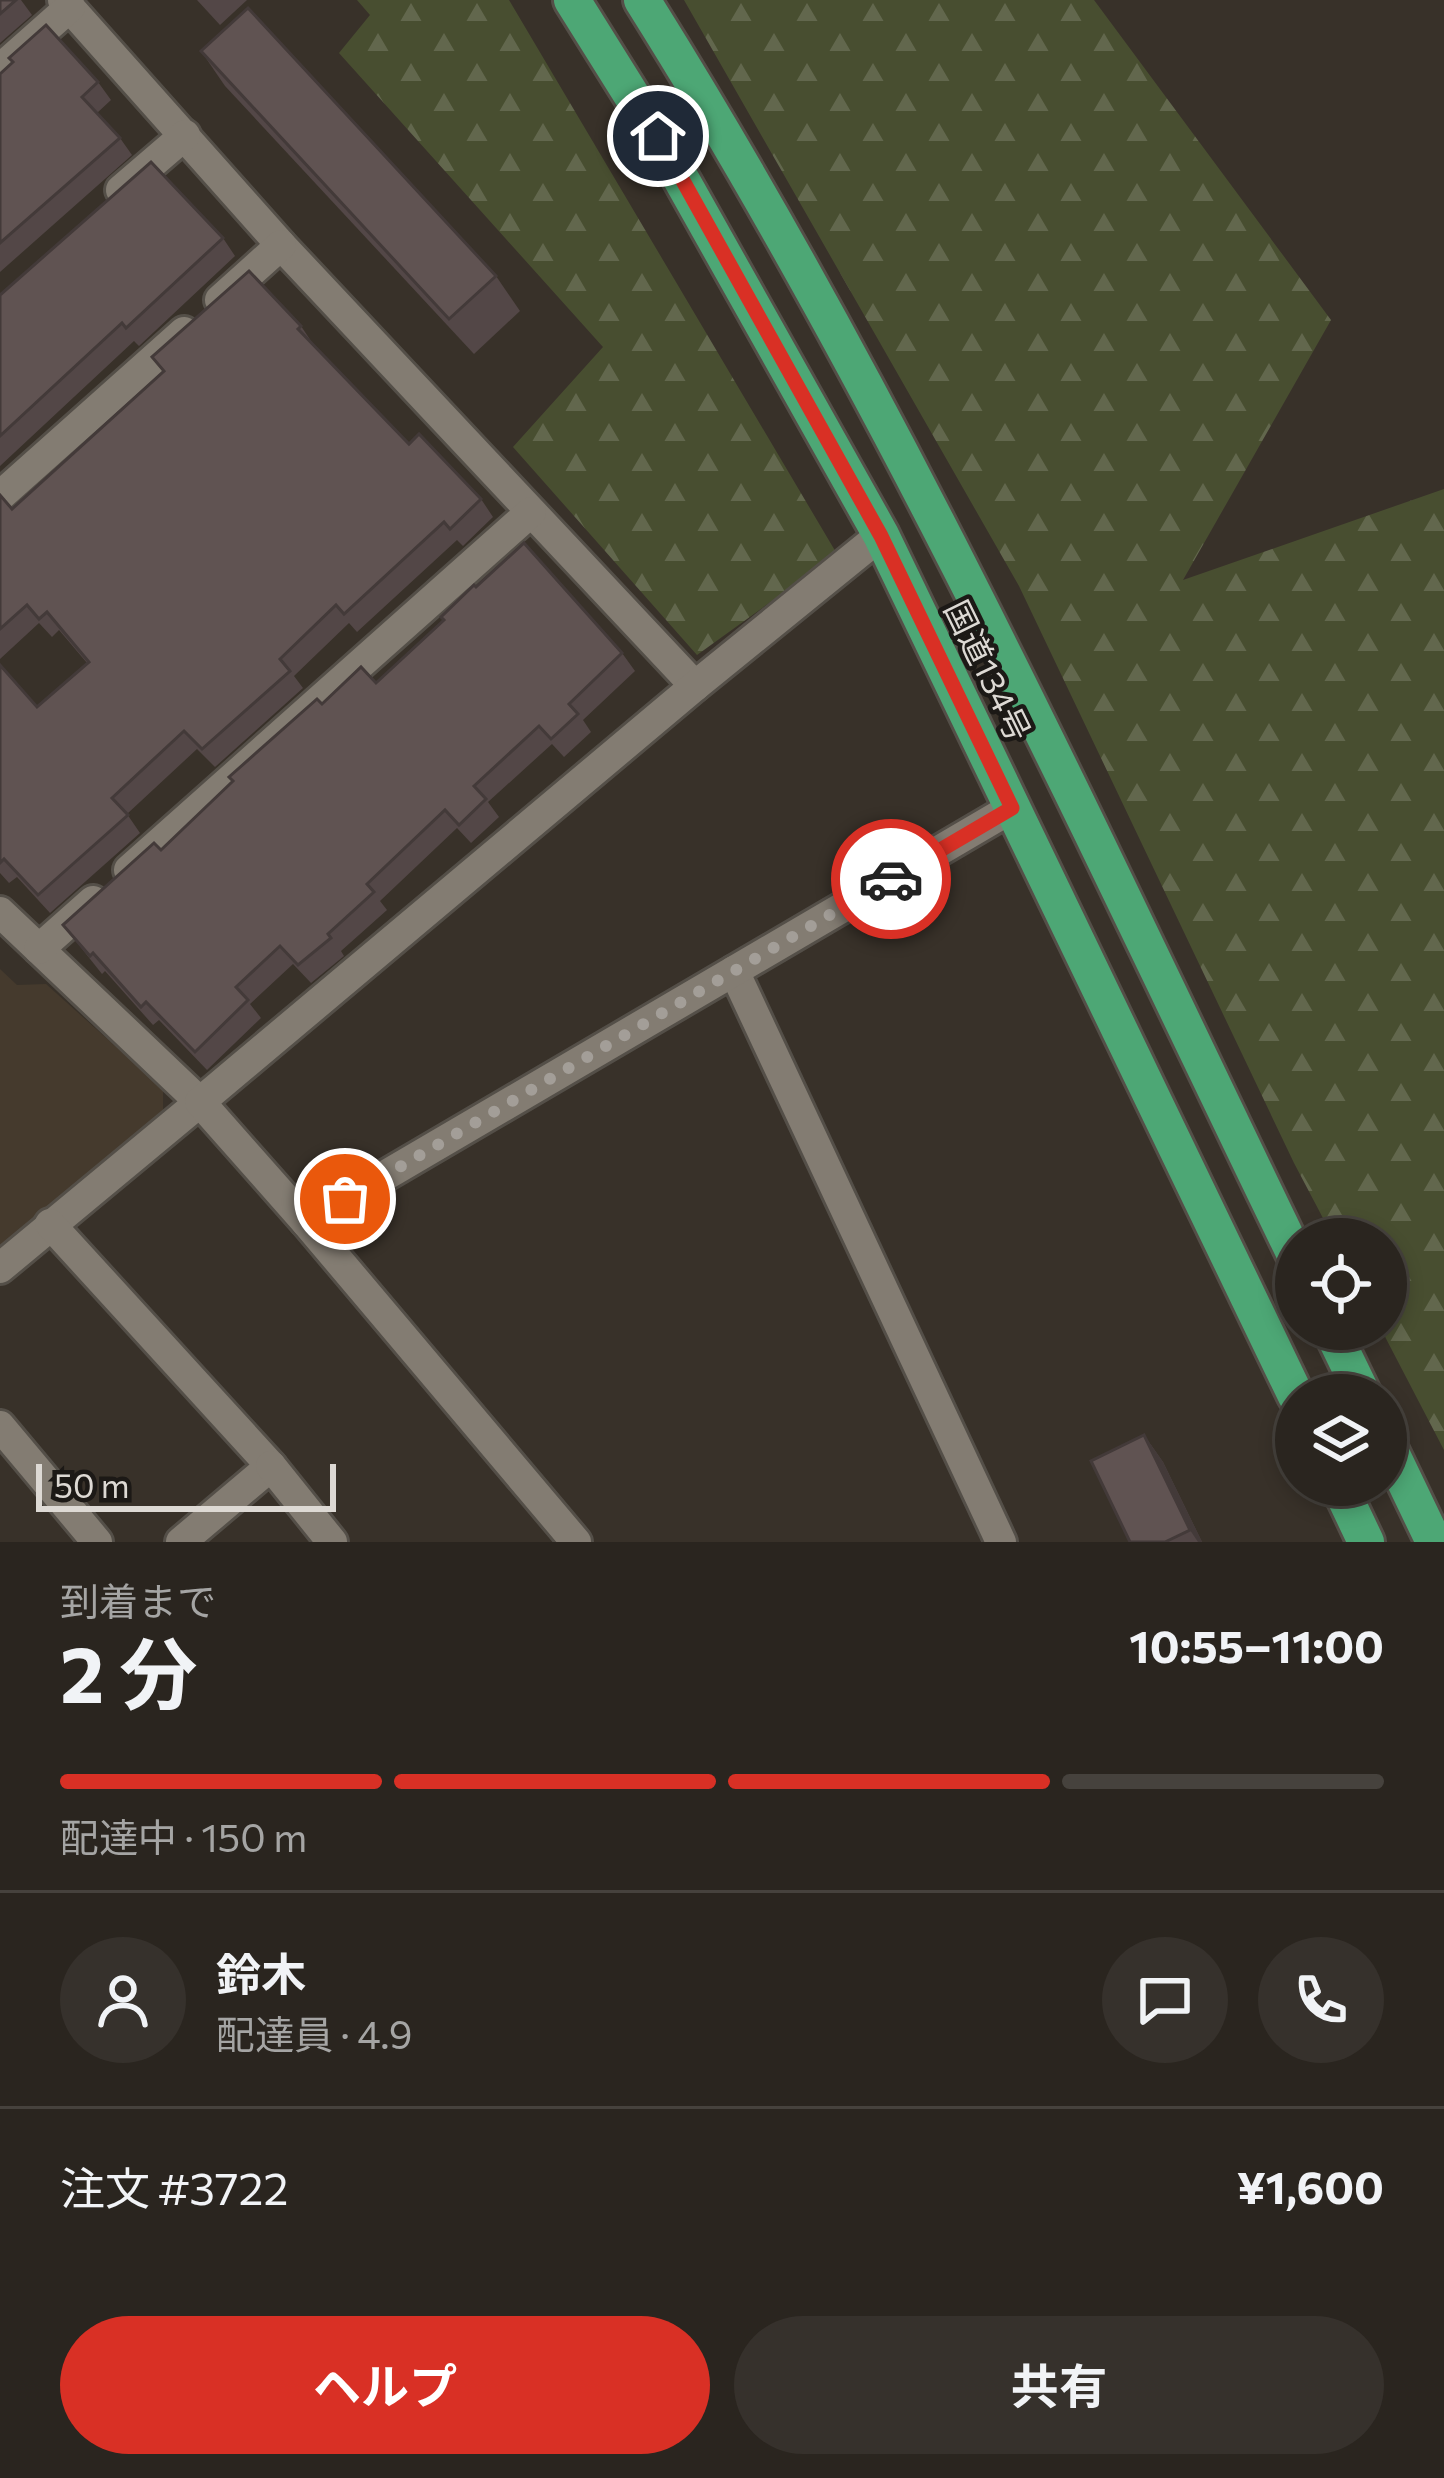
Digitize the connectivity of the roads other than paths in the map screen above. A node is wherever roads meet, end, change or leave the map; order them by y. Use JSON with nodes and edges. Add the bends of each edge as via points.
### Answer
{"nodes":[{"id":1,"x":572,"y":0,"type":"edge"},
{"id":2,"x":642,"y":0,"type":"edge"},
{"id":3,"x":67,"y":4,"type":"edge"},
{"id":4,"x":0,"y":69,"type":"edge"},
{"id":5,"x":184,"y":134,"type":"junction"},
{"id":6,"x":101,"y":208,"type":"edge"},
{"id":7,"x":281,"y":245,"type":"junction"},
{"id":8,"x":0,"y":496,"type":"edge"},
{"id":9,"x":531,"y":512,"type":"junction"},
{"id":10,"x":881,"y":536,"type":"junction"},
{"id":11,"x":695,"y":686,"type":"junction"},
{"id":12,"x":1012,"y":808,"type":"junction"},
{"id":13,"x":0,"y":912,"type":"edge"},
{"id":14,"x":39,"y":950,"type":"junction"},
{"id":15,"x":734,"y":971,"type":"junction"},
{"id":16,"x":200,"y":1102,"type":"junction"},
{"id":17,"x":1277,"y":1218,"type":"edge"},
{"id":18,"x":306,"y":1222,"type":"junction"},
{"id":19,"x":50,"y":1224,"type":"junction"},
{"id":20,"x":0,"y":1268,"type":"edge"},
{"id":21,"x":1285,"y":1374,"type":"edge"},
{"id":22,"x":0,"y":1426,"type":"edge"},
{"id":23,"x":271,"y":1466,"type":"junction"},
{"id":24,"x":1407,"y":1486,"type":"edge"},
{"id":25,"x":1349,"y":1506,"type":"edge"},
{"id":26,"x":97,"y":1542,"type":"edge"},
{"id":27,"x":181,"y":1542,"type":"edge"},
{"id":28,"x":332,"y":1542,"type":"edge"},
{"id":29,"x":576,"y":1542,"type":"edge"},
{"id":30,"x":1001,"y":1542,"type":"edge"},
{"id":31,"x":1366,"y":1542,"type":"edge"},
{"id":32,"x":1434,"y":1542,"type":"edge"}],
"edges":[{"from":1,"to":10,"type":"highway","name":"国道134号","via":[[658,136]]},
{"from":2,"to":17,"type":"highway","name":"国道134号","via":[[931,504]]},
{"from":3,"to":4,"type":"street"},
{"from":3,"to":5,"type":"street"},
{"from":5,"to":6,"type":"street"},
{"from":5,"to":7,"type":"street"},
{"from":7,"to":8,"type":"street"},
{"from":7,"to":9,"type":"street"},
{"from":9,"to":11,"type":"street"},
{"from":9,"to":14,"type":"street"},
{"from":10,"to":11,"type":"street"},
{"from":10,"to":12,"type":"highway","name":"国道134号"},
{"from":11,"to":16,"type":"street"},
{"from":12,"to":15,"type":"street"},
{"from":12,"to":21,"type":"highway","name":"国道134号"},
{"from":13,"to":14,"type":"street"},
{"from":14,"to":16,"type":"street"},
{"from":15,"to":18,"type":"street"},
{"from":15,"to":30,"type":"street"},
{"from":16,"to":18,"type":"street"},
{"from":16,"to":19,"type":"street"},
{"from":18,"to":29,"type":"street"},
{"from":19,"to":20,"type":"street"},
{"from":19,"to":23,"type":"street"},
{"from":22,"to":26,"type":"street"},
{"from":23,"to":27,"type":"street"},
{"from":23,"to":28,"type":"street"},
{"from":24,"to":32,"type":"highway"},
{"from":25,"to":31,"type":"highway"}]}
